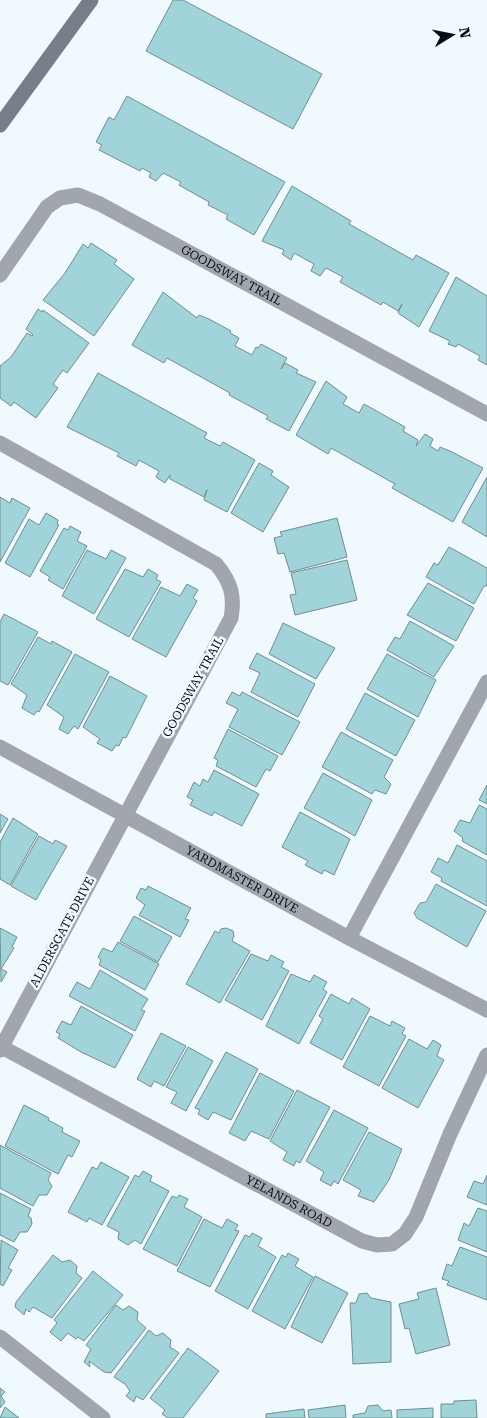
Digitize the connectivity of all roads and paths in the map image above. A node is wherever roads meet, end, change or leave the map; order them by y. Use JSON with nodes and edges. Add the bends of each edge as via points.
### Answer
{"nodes":[{"id":1,"x":91,"y":0,"type":"edge"},
{"id":2,"x":0,"y":125,"type":"edge"},
{"id":3,"x":0,"y":275,"type":"edge"},
{"id":4,"x":487,"y":414,"type":"edge"},
{"id":5,"x":0,"y":443,"type":"edge"},
{"id":6,"x":487,"y":682,"type":"edge"},
{"id":7,"x":0,"y":747,"type":"edge"},
{"id":8,"x":124,"y":814,"type":"junction"},
{"id":9,"x":350,"y":938,"type":"junction"},
{"id":10,"x":487,"y":1010,"type":"edge"},
{"id":11,"x":0,"y":1047,"type":"edge"},
{"id":12,"x":487,"y":1056,"type":"edge"},
{"id":13,"x":0,"y":1337,"type":"edge"},
{"id":14,"x":103,"y":1418,"type":"edge"}],
"edges":[{"from":1,"to":2,"type":"main road"},
{"from":3,"to":4,"type":"street","name":"GOODSWAY TRAIL","via":[[47,207],[60,198],[78,195]]},
{"from":5,"to":8,"type":"street","name":"GOODSWAY TRAIL","via":[[204,556],[216,564],[232,589],[231,618]]},
{"from":6,"to":9,"type":"street"},
{"from":7,"to":8,"type":"street","name":"YARDMASTER DRIVE"},
{"from":8,"to":9,"type":"street","name":"YARDMASTER DRIVE"},
{"from":8,"to":11,"type":"street","name":"ALDERSGATE DRIVE"},
{"from":9,"to":10,"type":"street","name":"YARDMASTER DRIVE"},
{"from":11,"to":12,"type":"street","name":"YELANDS ROAD","via":[[362,1241],[377,1245],[392,1244],[405,1234],[416,1217]]},
{"from":13,"to":14,"type":"street"}]}
